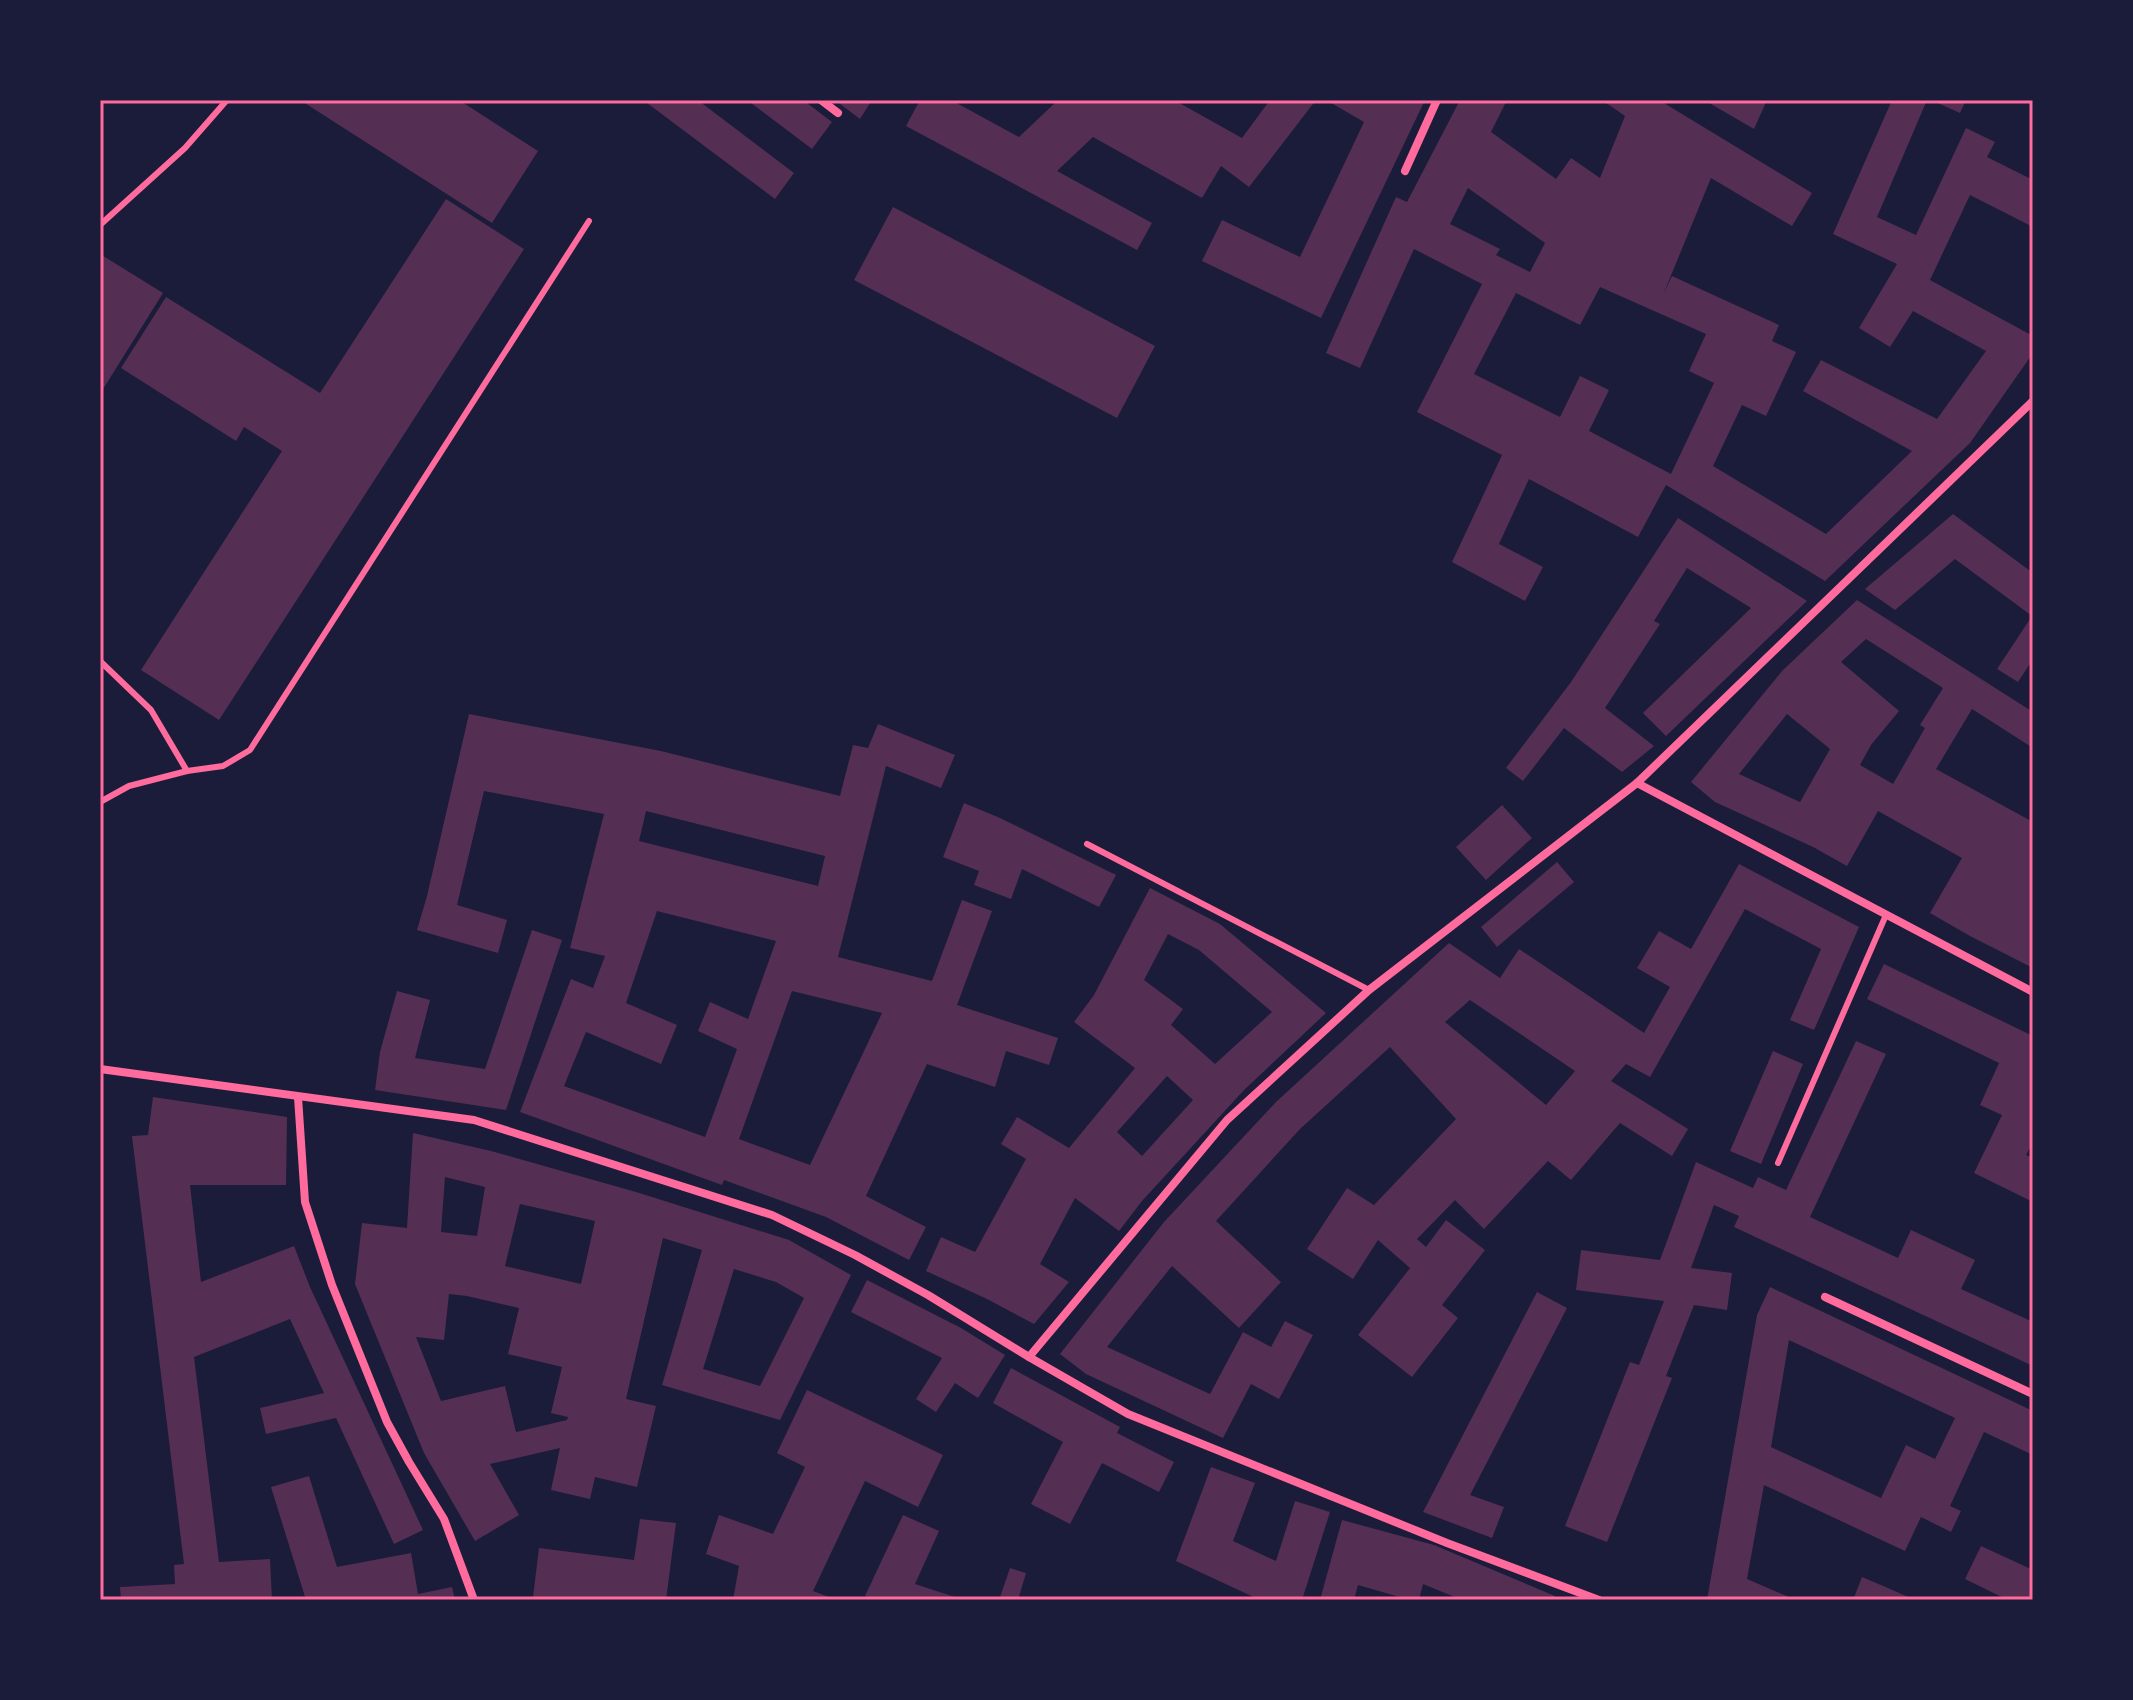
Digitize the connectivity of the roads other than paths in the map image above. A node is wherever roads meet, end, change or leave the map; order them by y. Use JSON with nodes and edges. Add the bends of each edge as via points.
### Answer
{"nodes":[{"id":1,"x":227,"y":100,"type":"edge"},
{"id":2,"x":821,"y":100,"type":"edge"},
{"id":3,"x":1437,"y":100,"type":"edge"},
{"id":4,"x":838,"y":113,"type":"dead end"},
{"id":5,"x":1405,"y":171,"type":"dead end"},
{"id":6,"x":589,"y":221,"type":"dead end"},
{"id":7,"x":100,"y":225,"type":"edge"},
{"id":8,"x":2033,"y":401,"type":"edge"},
{"id":9,"x":100,"y":661,"type":"edge"},
{"id":10,"x":187,"y":771,"type":"junction"},
{"id":11,"x":1637,"y":783,"type":"junction"},
{"id":12,"x":100,"y":802,"type":"edge"},
{"id":13,"x":1087,"y":844,"type":"dead end"},
{"id":14,"x":1886,"y":915,"type":"junction"},
{"id":15,"x":1369,"y":990,"type":"junction"},
{"id":16,"x":2033,"y":992,"type":"edge"},
{"id":17,"x":100,"y":1069,"type":"edge"},
{"id":18,"x":298,"y":1097,"type":"junction"},
{"id":19,"x":1778,"y":1163,"type":"dead end"},
{"id":20,"x":1825,"y":1297,"type":"dead end"},
{"id":21,"x":1029,"y":1357,"type":"junction"},
{"id":22,"x":2033,"y":1394,"type":"edge"},
{"id":23,"x":474,"y":1600,"type":"edge"},
{"id":24,"x":1599,"y":1600,"type":"edge"}],
"edges":[{"from":1,"to":7,"type":"lane","via":[[185,148]]},
{"from":2,"to":4,"type":"street"},
{"from":3,"to":5,"type":"street"},
{"from":6,"to":10,"type":"lane","via":[[250,750],[223,766]]},
{"from":8,"to":11,"type":"street"},
{"from":9,"to":10,"type":"lane","via":[[151,710]]},
{"from":10,"to":12,"type":"lane","via":[[129,786]]},
{"from":11,"to":14,"type":"street"},
{"from":11,"to":15,"type":"street"},
{"from":13,"to":15,"type":"lane"},
{"from":14,"to":16,"type":"street"},
{"from":14,"to":19,"type":"lane"},
{"from":15,"to":21,"type":"street","via":[[1227,1120]]},
{"from":17,"to":18,"type":"street"},
{"from":18,"to":21,"type":"street","via":[[474,1120],[772,1215],[928,1295]]},
{"from":18,"to":23,"type":"street","via":[[305,1202],[332,1285],[387,1422],[444,1519]]},
{"from":20,"to":22,"type":"street"},
{"from":21,"to":24,"type":"street","via":[[1128,1414]]}]}
